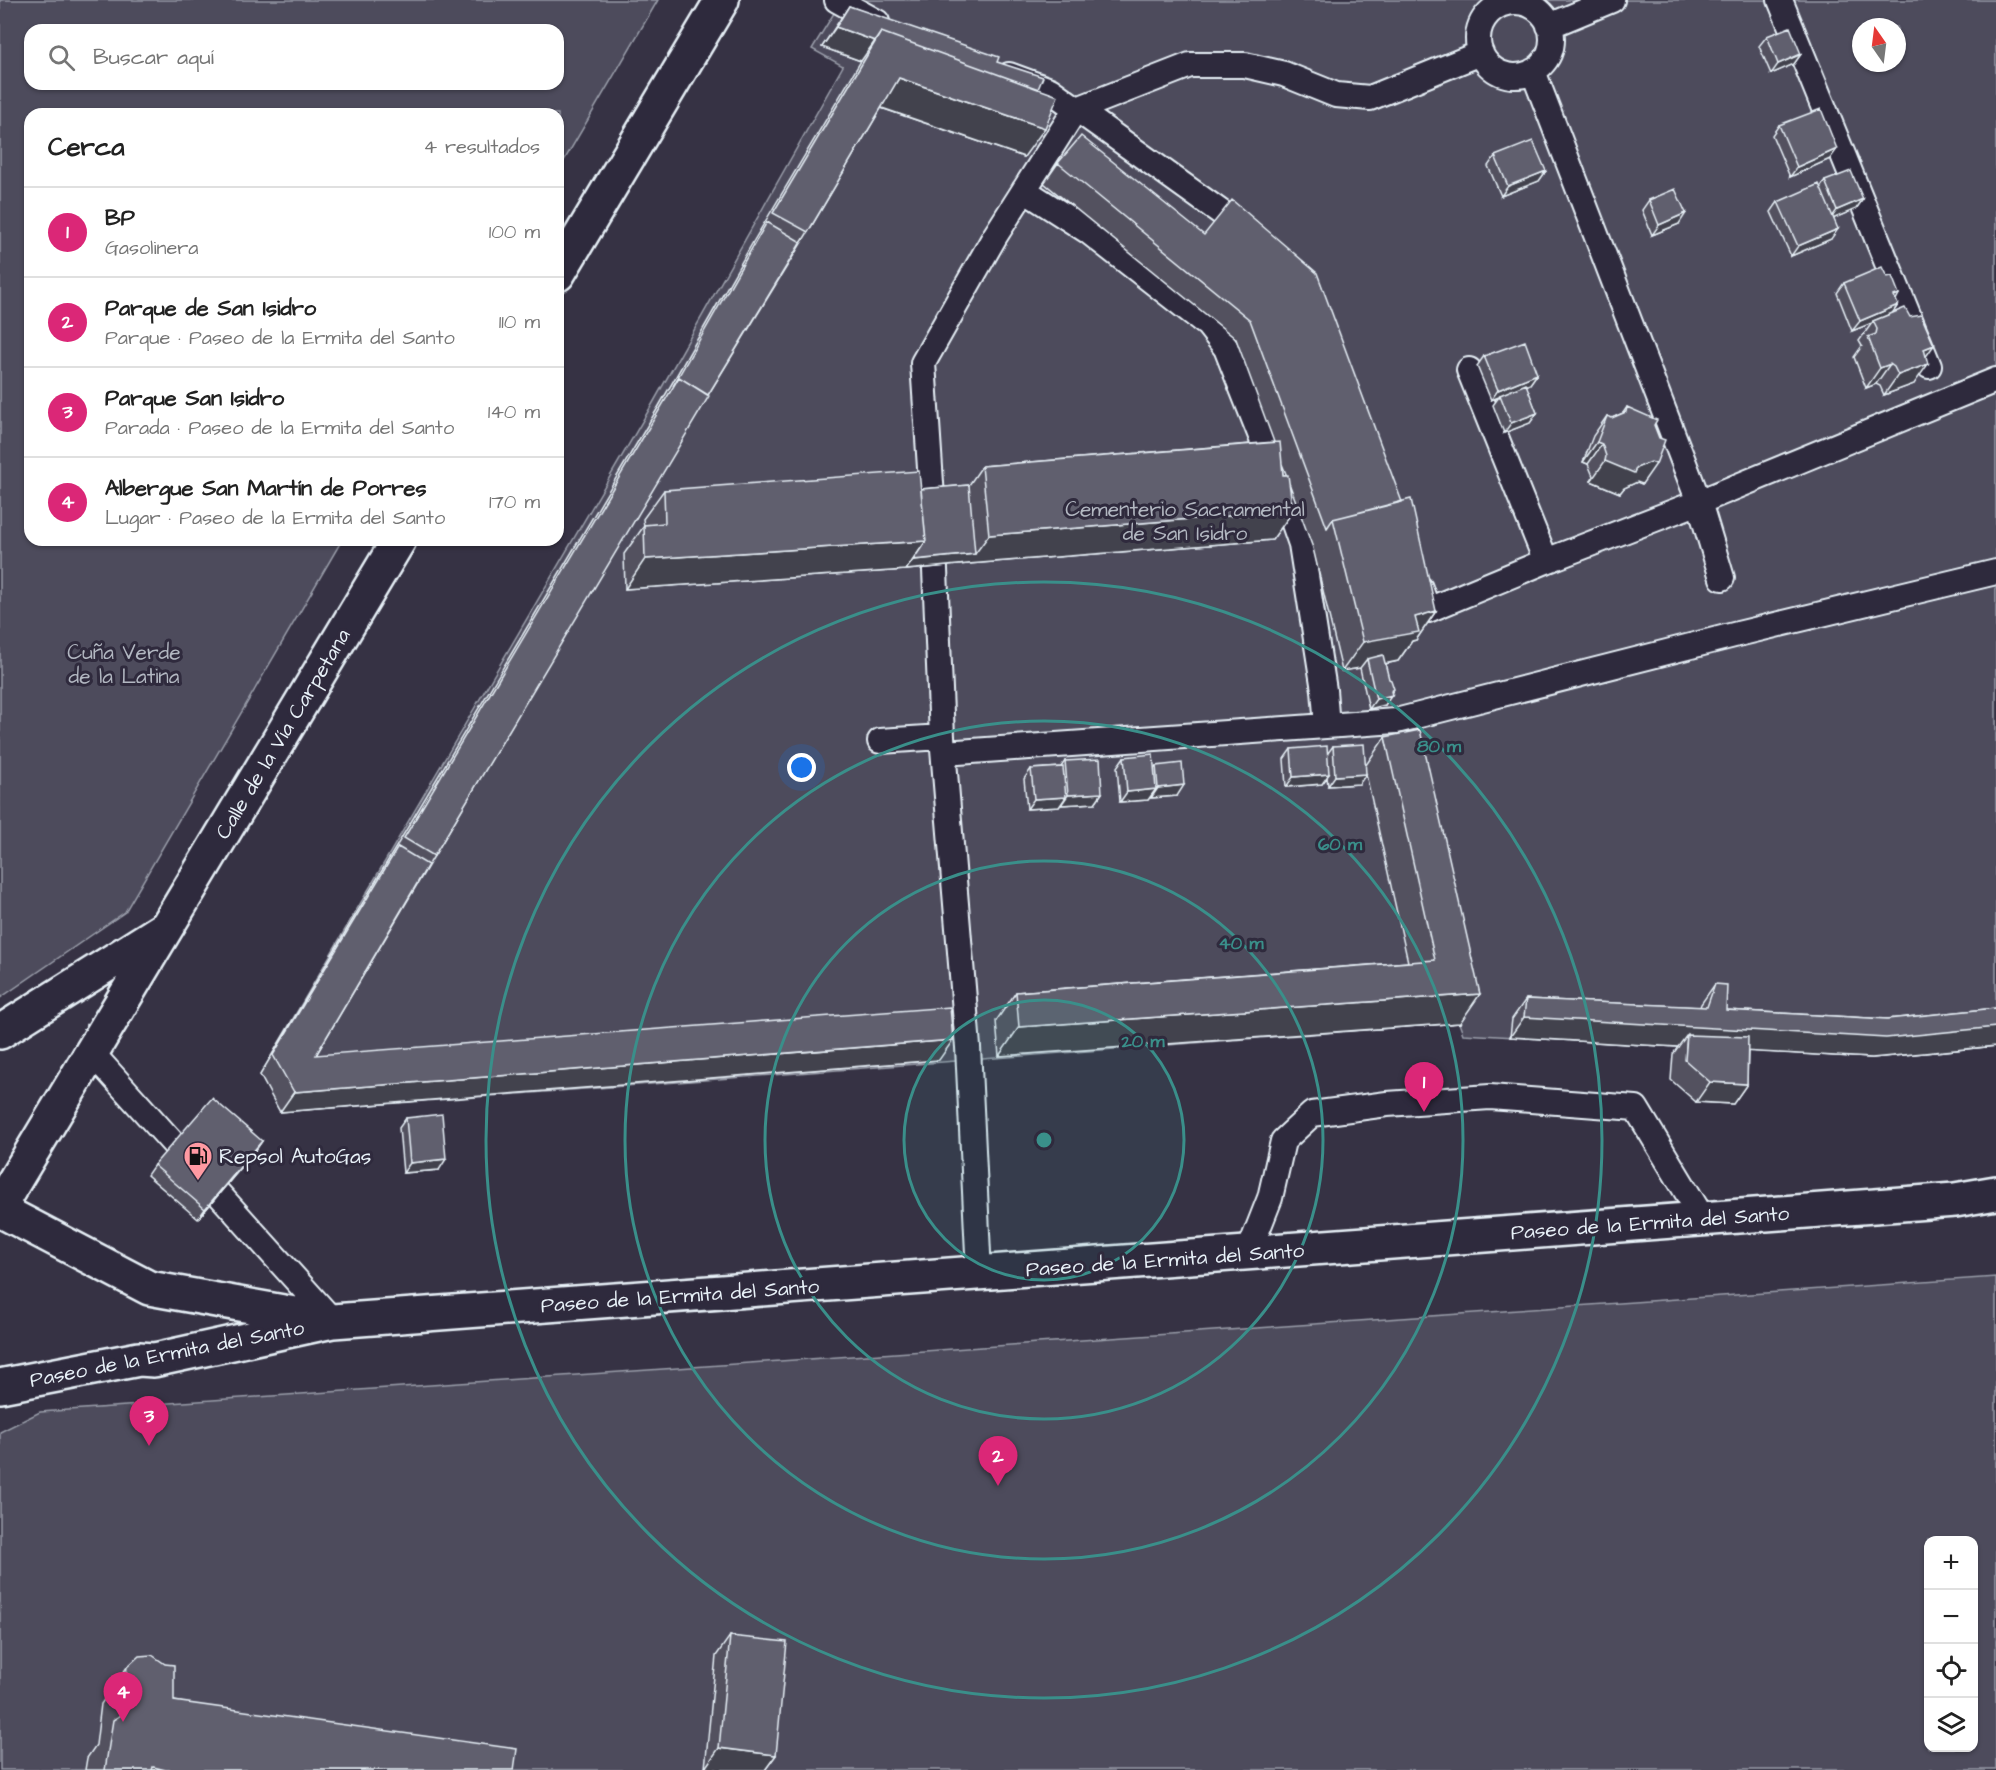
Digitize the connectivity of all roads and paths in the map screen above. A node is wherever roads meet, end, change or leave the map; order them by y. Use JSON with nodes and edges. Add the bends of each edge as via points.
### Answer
{"nodes":[{"id":1,"x":722,"y":0,"type":"edge"},
{"id":2,"x":837,"y":0,"type":"edge"},
{"id":3,"x":1612,"y":0,"type":"edge"},
{"id":4,"x":1780,"y":0,"type":"edge"},
{"id":5,"x":1500,"y":2,"type":"edge"},
{"id":6,"x":1549,"y":26,"type":"junction"},
{"id":7,"x":899,"y":32,"type":"edge"},
{"id":8,"x":1481,"y":53,"type":"junction"},
{"id":9,"x":992,"y":68,"type":"edge"},
{"id":10,"x":1533,"y":71,"type":"junction"},
{"id":11,"x":1075,"y":110,"type":"junction"},
{"id":12,"x":1024,"y":189,"type":"junction"},
{"id":13,"x":1268,"y":245,"type":"edge"},
{"id":14,"x":564,"y":264,"type":"edge"},
{"id":15,"x":1929,"y":366,"type":"edge"},
{"id":16,"x":1468,"y":370,"type":"dead end"},
{"id":17,"x":1996,"y":380,"type":"edge"},
{"id":18,"x":1699,"y":502,"type":"junction"},
{"id":19,"x":395,"y":546,"type":"edge"},
{"id":20,"x":1546,"y":561,"type":"junction"},
{"id":21,"x":1413,"y":567,"type":"edge"},
{"id":22,"x":1996,"y":572,"type":"edge"},
{"id":23,"x":1722,"y":578,"type":"dead end"},
{"id":24,"x":1327,"y":726,"type":"junction"},
{"id":25,"x":880,"y":741,"type":"dead end"},
{"id":26,"x":943,"y":745,"type":"junction"},
{"id":27,"x":166,"y":927,"type":"junction"},
{"id":28,"x":0,"y":1032,"type":"edge"},
{"id":29,"x":92,"y":1053,"type":"junction"},
{"id":30,"x":1996,"y":1193,"type":"edge"},
{"id":31,"x":0,"y":1208,"type":"edge"},
{"id":32,"x":1703,"y":1219,"type":"junction"},
{"id":33,"x":1248,"y":1254,"type":"junction"},
{"id":34,"x":979,"y":1274,"type":"junction"},
{"id":35,"x":333,"y":1321,"type":"junction"},
{"id":36,"x":0,"y":1386,"type":"edge"}],
"edges":[{"from":1,"to":14,"type":"street"},
{"from":2,"to":7,"type":"lane"},
{"from":3,"to":6,"type":"lane"},
{"from":4,"to":15,"type":"lane"},
{"from":5,"to":6,"type":"lane","via":[[1525,3],[1544,16]]},
{"from":5,"to":8,"type":"lane","via":[[1479,30]]},
{"from":6,"to":10,"type":"lane","via":[[1552,36],[1548,56]]},
{"from":8,"to":10,"type":"lane","via":[[1498,72],[1521,75]]},
{"from":8,"to":11,"type":"lane","via":[[1370,98],[1336,95],[1284,74],[1245,65],[1191,65]]},
{"from":9,"to":11,"type":"lane","via":[[1050,90]]},
{"from":10,"to":18,"type":"lane"},
{"from":11,"to":12,"type":"lane"},
{"from":11,"to":13,"type":"lane"},
{"from":12,"to":24,"type":"lane","via":[[1089,232],[1208,325],[1226,348],[1301,544]]},
{"from":12,"to":26,"type":"lane","via":[[922,363]]},
{"from":16,"to":20,"type":"lane"},
{"from":17,"to":18,"type":"lane"},
{"from":18,"to":20,"type":"lane"},
{"from":18,"to":23,"type":"lane"},
{"from":19,"to":27,"type":"street","name":"Calle de la Vía Carpetana"},
{"from":20,"to":21,"type":"lane","via":[[1428,610]]},
{"from":22,"to":24,"type":"lane","via":[[1396,721]]},
{"from":24,"to":26,"type":"lane"},
{"from":25,"to":26,"type":"lane"},
{"from":26,"to":34,"type":"lane","via":[[968,1047]]},
{"from":27,"to":28,"type":"street","name":"Calle de la Vía Carpetana"},
{"from":27,"to":29,"type":"street","name":"Calle de la Vía Carpetana"},
{"from":29,"to":31,"type":"street","name":"Calle de la Vía Carpetana"},
{"from":29,"to":35,"type":"lane"},
{"from":30,"to":32,"type":"street","name":"Paseo de la Ermita del Santo","via":[[1955,1200]]},
{"from":31,"to":35,"type":"street","name":"Paseo de la Ermita del Santo","via":[[149,1288]]},
{"from":32,"to":33,"type":"street","name":"Paseo de la Ermita del Santo"},
{"from":32,"to":33,"type":"lane","via":[[1636,1108],[1490,1097],[1387,1104],[1312,1114],[1283,1141],[1270,1198]]},
{"from":33,"to":34,"type":"street","name":"Paseo de la Ermita del Santo"},
{"from":34,"to":35,"type":"street","name":"Paseo de la Ermita del Santo"},
{"from":35,"to":36,"type":"street","name":"Paseo de la Ermita del Santo","via":[[154,1360],[139,1359]]}]}
